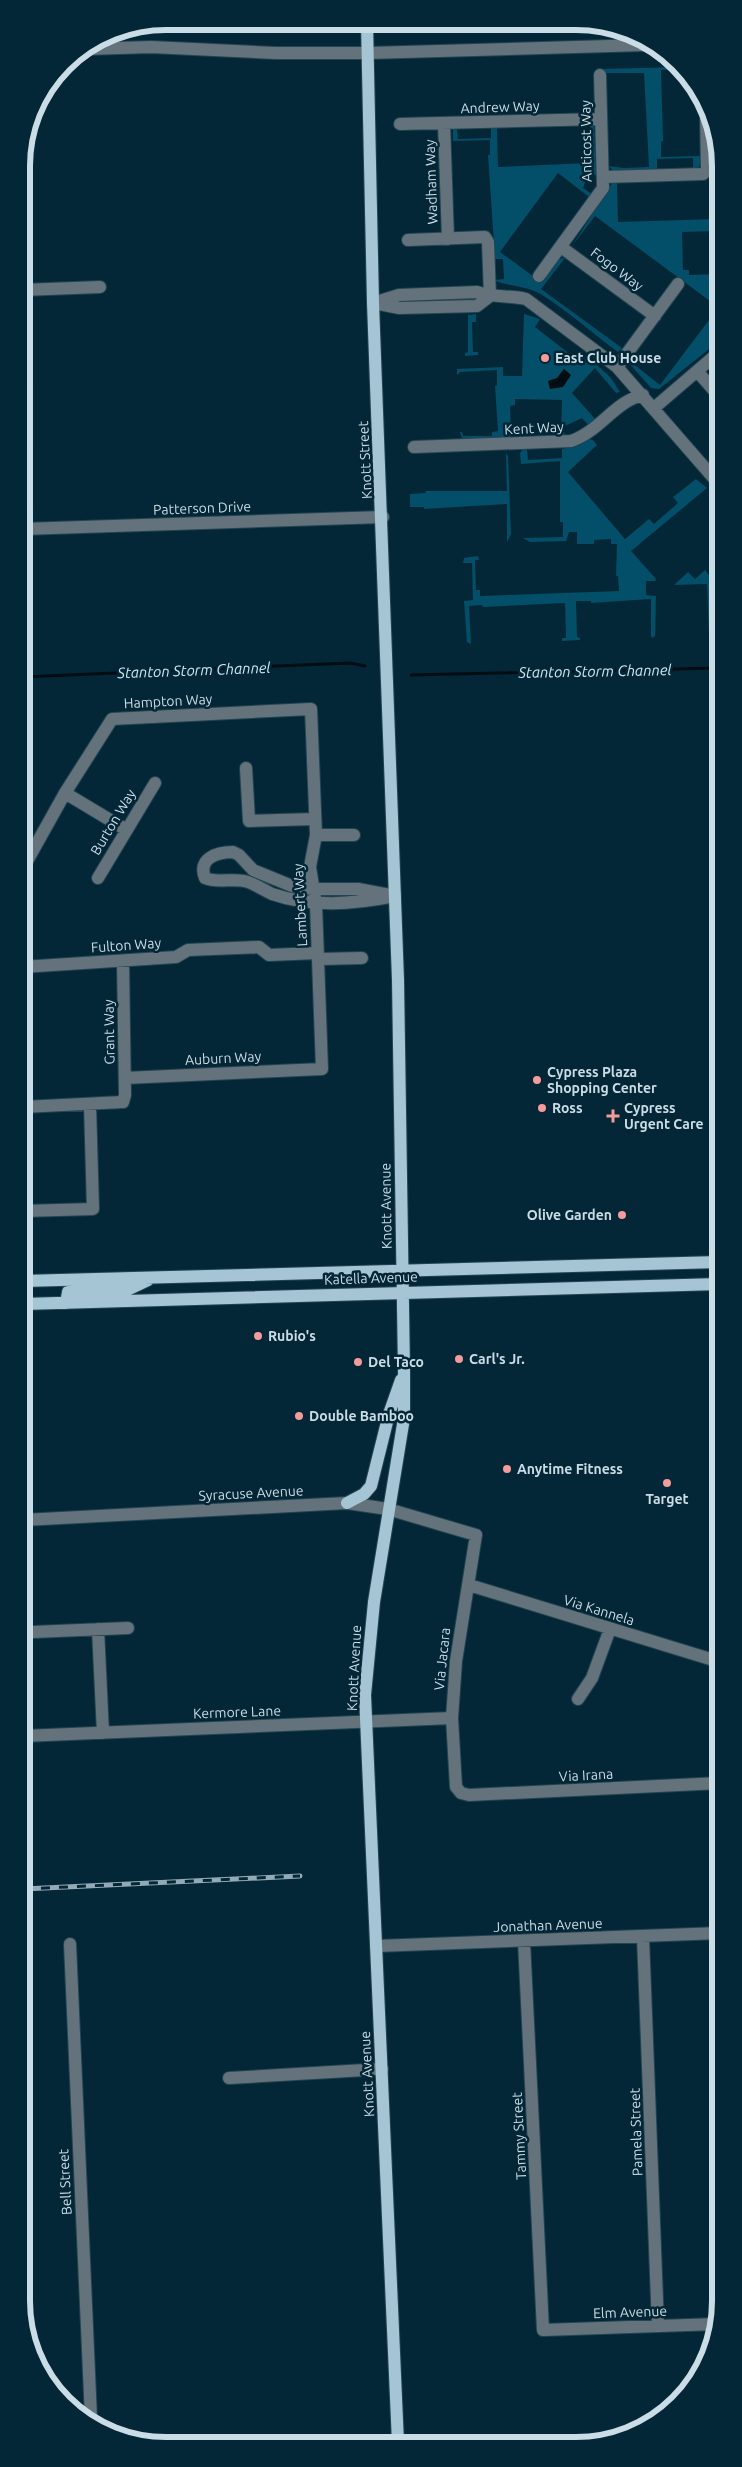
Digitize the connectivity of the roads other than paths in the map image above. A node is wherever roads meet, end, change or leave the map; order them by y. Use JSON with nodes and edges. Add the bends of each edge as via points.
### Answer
{"nodes":[{"id":1,"x":367,"y":30,"type":"edge"},
{"id":2,"x":638,"y":45,"type":"edge"},
{"id":3,"x":97,"y":48,"type":"edge"},
{"id":4,"x":368,"y":53,"type":"junction"},
{"id":5,"x":600,"y":75,"type":"dead end"},
{"id":6,"x":602,"y":119,"type":"junction"},
{"id":7,"x":400,"y":124,"type":"dead end"},
{"id":8,"x":444,"y":124,"type":"junction"},
{"id":9,"x":706,"y":129,"type":"edge"},
{"id":10,"x":604,"y":177,"type":"junction"},
{"id":11,"x":448,"y":238,"type":"junction"},
{"id":12,"x":408,"y":240,"type":"dead end"},
{"id":13,"x":561,"y":247,"type":"junction"},
{"id":14,"x":538,"y":276,"type":"dead end"},
{"id":15,"x":678,"y":284,"type":"dead end"},
{"id":16,"x":100,"y":288,"type":"dead end"},
{"id":17,"x":30,"y":290,"type":"edge"},
{"id":18,"x":490,"y":296,"type":"junction"},
{"id":19,"x":373,"y":303,"type":"junction"},
{"id":20,"x":655,"y":316,"type":"junction"},
{"id":21,"x":712,"y":358,"type":"edge"},
{"id":22,"x":617,"y":367,"type":"junction"},
{"id":23,"x":697,"y":371,"type":"junction"},
{"id":24,"x":712,"y":388,"type":"edge"},
{"id":25,"x":642,"y":395,"type":"junction"},
{"id":26,"x":654,"y":408,"type":"junction"},
{"id":27,"x":414,"y":448,"type":"dead end"},
{"id":28,"x":712,"y":477,"type":"edge"},
{"id":29,"x":382,"y":517,"type":"junction"},
{"id":30,"x":30,"y":529,"type":"edge"},
{"id":31,"x":310,"y":709,"type":"joint"},
{"id":32,"x":246,"y":768,"type":"dead end"},
{"id":33,"x":154,"y":783,"type":"dead end"},
{"id":34,"x":65,"y":793,"type":"junction"},
{"id":35,"x":315,"y":819,"type":"junction"},
{"id":36,"x":125,"y":829,"type":"junction"},
{"id":37,"x":316,"y":835,"type":"junction"},
{"id":38,"x":354,"y":835,"type":"dead end"},
{"id":39,"x":30,"y":856,"type":"edge"},
{"id":40,"x":253,"y":870,"type":"junction"},
{"id":41,"x":98,"y":878,"type":"dead end"},
{"id":42,"x":246,"y":881,"type":"junction"},
{"id":43,"x":313,"y":889,"type":"junction"},
{"id":44,"x":395,"y":896,"type":"junction"},
{"id":45,"x":316,"y":904,"type":"junction"},
{"id":46,"x":318,"y":956,"type":"junction"},
{"id":47,"x":362,"y":958,"type":"dead end"},
{"id":48,"x":123,"y":960,"type":"junction"},
{"id":49,"x":30,"y":966,"type":"edge"},
{"id":50,"x":322,"y":1069,"type":"joint"},
{"id":51,"x":125,"y":1078,"type":"junction"},
{"id":52,"x":90,"y":1105,"type":"junction"},
{"id":53,"x":30,"y":1107,"type":"edge"},
{"id":54,"x":30,"y":1211,"type":"edge"},
{"id":55,"x":712,"y":1262,"type":"edge"},
{"id":56,"x":401,"y":1270,"type":"junction"},
{"id":57,"x":155,"y":1277,"type":"junction"},
{"id":58,"x":30,"y":1281,"type":"edge"},
{"id":59,"x":712,"y":1284,"type":"edge"},
{"id":60,"x":402,"y":1292,"type":"junction"},
{"id":61,"x":66,"y":1303,"type":"junction"},
{"id":62,"x":30,"y":1304,"type":"edge"},
{"id":63,"x":404,"y":1371,"type":"junction"},
{"id":64,"x":347,"y":1503,"type":"junction"},
{"id":65,"x":388,"y":1509,"type":"junction"},
{"id":66,"x":30,"y":1520,"type":"edge"},
{"id":67,"x":476,"y":1535,"type":"joint"},
{"id":68,"x":469,"y":1585,"type":"junction"},
{"id":69,"x":128,"y":1628,"type":"dead end"},
{"id":70,"x":98,"y":1629,"type":"junction"},
{"id":71,"x":610,"y":1629,"type":"junction"},
{"id":72,"x":33,"y":1632,"type":"dead end"},
{"id":73,"x":712,"y":1660,"type":"edge"},
{"id":74,"x":578,"y":1699,"type":"dead end"},
{"id":75,"x":452,"y":1718,"type":"junction"},
{"id":76,"x":367,"y":1722,"type":"junction"},
{"id":77,"x":103,"y":1733,"type":"junction"},
{"id":78,"x":30,"y":1736,"type":"edge"},
{"id":79,"x":712,"y":1784,"type":"edge"},
{"id":80,"x":456,"y":1787,"type":"joint"},
{"id":81,"x":712,"y":1933,"type":"edge"},
{"id":82,"x":643,"y":1937,"type":"junction"},
{"id":83,"x":524,"y":1941,"type":"junction"},
{"id":84,"x":70,"y":1944,"type":"dead end"},
{"id":85,"x":376,"y":1946,"type":"junction"},
{"id":86,"x":382,"y":2070,"type":"junction"},
{"id":87,"x":229,"y":2078,"type":"dead end"},
{"id":88,"x":710,"y":2324,"type":"edge"},
{"id":89,"x":658,"y":2326,"type":"junction"},
{"id":90,"x":543,"y":2330,"type":"joint"},
{"id":91,"x":91,"y":2414,"type":"edge"},
{"id":92,"x":398,"y":2437,"type":"edge"}],
"edges":[{"from":1,"to":4,"type":"main road","name":"Knott Street"},
{"from":2,"to":4,"type":"street"},
{"from":3,"to":4,"type":"street","via":[[151,46],[275,53]]},
{"from":4,"to":19,"type":"main road","name":"Knott Street"},
{"from":5,"to":6,"type":"street","name":"Anticost Way"},
{"from":6,"to":8,"type":"street","name":"Andrew Way"},
{"from":6,"to":10,"type":"street","name":"Anticost Way"},
{"from":7,"to":8,"type":"street","name":"Andrew Way"},
{"from":8,"to":11,"type":"street","name":"Wadham Way"},
{"from":9,"to":10,"type":"street","via":[[708,170],[705,172]]},
{"from":10,"to":13,"type":"street","name":"Anticost Way","via":[[599,196]]},
{"from":11,"to":12,"type":"street"},
{"from":11,"to":18,"type":"street","via":[[485,237],[488,242]]},
{"from":13,"to":14,"type":"street","name":"Anticost Way"},
{"from":13,"to":20,"type":"street","name":"Fogo Way"},
{"from":15,"to":20,"type":"street"},
{"from":16,"to":17,"type":"street"},
{"from":18,"to":19,"type":"street","via":[[477,306],[400,308]]},
{"from":18,"to":22,"type":"street","via":[[526,298]]},
{"from":19,"to":29,"type":"main road","name":"Knott Street"},
{"from":20,"to":22,"type":"street"},
{"from":21,"to":23,"type":"street"},
{"from":22,"to":25,"type":"street"},
{"from":23,"to":24,"type":"street"},
{"from":23,"to":26,"type":"street"},
{"from":25,"to":26,"type":"street"},
{"from":25,"to":27,"type":"street","name":"Kent Way","via":[[630,398],[592,430],[571,441]]},
{"from":26,"to":28,"type":"street"},
{"from":29,"to":30,"type":"street","name":"Patterson Drive"},
{"from":29,"to":44,"type":"main road","name":"Knott Street"},
{"from":31,"to":34,"type":"street","name":"Hampton Way","via":[[112,719]]},
{"from":31,"to":35,"type":"street","name":"Lambert Way"},
{"from":32,"to":35,"type":"street","via":[[249,822]]},
{"from":33,"to":36,"type":"street","name":"Burton Way"},
{"from":34,"to":36,"type":"street"},
{"from":34,"to":39,"type":"street","name":"Hampton Way"},
{"from":35,"to":37,"type":"street","name":"Lambert Way"},
{"from":36,"to":41,"type":"street","name":"Burton Way"},
{"from":37,"to":38,"type":"street"},
{"from":37,"to":43,"type":"street","name":"Lambert Way","via":[[310,868]]},
{"from":40,"to":42,"type":"street"},
{"from":40,"to":42,"type":"street","via":[[239,854],[233,852],[218,853],[204,865],[206,878],[212,881]]},
{"from":40,"to":43,"type":"street","via":[[292,886]]},
{"from":42,"to":45,"type":"street","via":[[271,893]]},
{"from":43,"to":44,"type":"street","via":[[358,889]]},
{"from":43,"to":45,"type":"street","name":"Lambert Way"},
{"from":44,"to":45,"type":"street","via":[[358,903]]},
{"from":44,"to":56,"type":"main road","name":"Knott Avenue"},
{"from":45,"to":46,"type":"street","name":"Lambert Way"},
{"from":46,"to":47,"type":"street","name":"Fulton Way"},
{"from":46,"to":48,"type":"street","name":"Fulton Way","via":[[269,955],[259,947],[188,950],[176,957]]},
{"from":46,"to":50,"type":"street","name":"Lambert Way"},
{"from":48,"to":49,"type":"street","name":"Fulton Way"},
{"from":48,"to":51,"type":"street","name":"Grant Way"},
{"from":50,"to":51,"type":"street","name":"Auburn Way"},
{"from":51,"to":52,"type":"street","name":"Grant Way","via":[[123,1102]]},
{"from":52,"to":53,"type":"street"},
{"from":52,"to":54,"type":"street","via":[[93,1209]]},
{"from":55,"to":56,"type":"main road","name":"Katella Avenue"},
{"from":56,"to":57,"type":"main road","name":"Katella Avenue"},
{"from":56,"to":60,"type":"main road","name":"Knott Avenue"},
{"from":57,"to":58,"type":"main road","name":"Katella Avenue"},
{"from":57,"to":61,"type":"main road","via":[[129,1289],[68,1292]]},
{"from":59,"to":60,"type":"main road","name":"Katella Avenue"},
{"from":60,"to":61,"type":"main road","name":"Katella Avenue"},
{"from":60,"to":63,"type":"main road","name":"Knott Avenue"},
{"from":61,"to":62,"type":"main road","name":"Katella Avenue"},
{"from":63,"to":64,"type":"main road","via":[[389,1414],[371,1486]]},
{"from":63,"to":65,"type":"main road","name":"Knott Avenue","via":[[404,1418]]},
{"from":64,"to":65,"type":"street","name":"Syracuse Avenue"},
{"from":64,"to":66,"type":"street","name":"Syracuse Avenue"},
{"from":65,"to":67,"type":"street","name":"Syracuse Avenue"},
{"from":65,"to":76,"type":"main road","name":"Knott Avenue","via":[[374,1602],[365,1695]]},
{"from":67,"to":68,"type":"street","name":"Via Jacara"},
{"from":68,"to":71,"type":"street","name":"Via Kannela"},
{"from":68,"to":75,"type":"street","name":"Via Jacara","via":[[456,1661]]},
{"from":69,"to":70,"type":"street"},
{"from":70,"to":72,"type":"street"},
{"from":70,"to":77,"type":"street"},
{"from":71,"to":73,"type":"street","name":"Via Kannela"},
{"from":71,"to":74,"type":"street","via":[[592,1678]]},
{"from":75,"to":76,"type":"street","name":"Kermore Lane"},
{"from":75,"to":80,"type":"street","name":"Via Jacara"},
{"from":76,"to":77,"type":"street","name":"Kermore Lane"},
{"from":76,"to":85,"type":"main road","name":"Knott Avenue"},
{"from":77,"to":78,"type":"street","name":"Kermore Lane"},
{"from":79,"to":80,"type":"street","name":"Via Irana","via":[[469,1795]]},
{"from":81,"to":82,"type":"street","name":"Jonathan Avenue"},
{"from":82,"to":83,"type":"street","name":"Jonathan Avenue"},
{"from":82,"to":89,"type":"street","name":"Pamela Street"},
{"from":83,"to":85,"type":"street","name":"Jonathan Avenue"},
{"from":83,"to":90,"type":"street","name":"Tammy Street"},
{"from":84,"to":91,"type":"street","name":"Bell Street"},
{"from":85,"to":86,"type":"main road","name":"Knott Avenue"},
{"from":86,"to":87,"type":"street"},
{"from":86,"to":92,"type":"main road","name":"Knott Avenue"},
{"from":88,"to":89,"type":"street","name":"Elm Avenue"},
{"from":89,"to":90,"type":"street","name":"Elm Avenue"}]}
